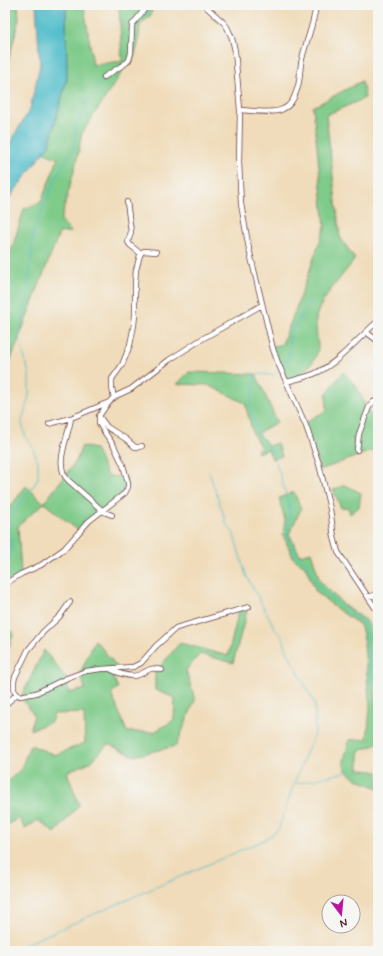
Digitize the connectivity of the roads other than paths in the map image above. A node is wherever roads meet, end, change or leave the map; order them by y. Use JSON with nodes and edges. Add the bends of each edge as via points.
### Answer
{"nodes":[{"id":1,"x":145,"y":5,"type":"edge"},
{"id":2,"x":204,"y":5,"type":"edge"},
{"id":3,"x":316,"y":5,"type":"edge"},
{"id":4,"x":104,"y":77,"type":"dead end"},
{"id":5,"x":240,"y":110,"type":"junction"},
{"id":6,"x":127,"y":202,"type":"dead end"},
{"id":7,"x":156,"y":252,"type":"dead end"},
{"id":8,"x":140,"y":253,"type":"junction"},
{"id":9,"x":262,"y":306,"type":"junction"},
{"id":10,"x":378,"y":321,"type":"edge"},
{"id":11,"x":366,"y":332,"type":"junction"},
{"id":12,"x":378,"y":341,"type":"edge"},
{"id":13,"x":287,"y":382,"type":"junction"},
{"id":14,"x":114,"y":398,"type":"junction"},
{"id":15,"x":378,"y":400,"type":"edge"},
{"id":16,"x":109,"y":402,"type":"junction"},
{"id":17,"x":99,"y":416,"type":"junction"},
{"id":18,"x":71,"y":418,"type":"junction"},
{"id":19,"x":49,"y":424,"type":"dead end"},
{"id":20,"x":142,"y":446,"type":"dead end"},
{"id":21,"x":357,"y":450,"type":"dead end"},
{"id":22,"x":102,"y":510,"type":"junction"},
{"id":23,"x":112,"y":515,"type":"dead end"},
{"id":24,"x":5,"y":584,"type":"edge"},
{"id":25,"x":378,"y":594,"type":"edge"},
{"id":26,"x":368,"y":597,"type":"junction"},
{"id":27,"x":70,"y":602,"type":"dead end"},
{"id":28,"x":248,"y":607,"type":"dead end"},
{"id":29,"x":378,"y":612,"type":"edge"},
{"id":30,"x":108,"y":669,"type":"junction"},
{"id":31,"x":162,"y":670,"type":"dead end"},
{"id":32,"x":17,"y":694,"type":"junction"},
{"id":33,"x":5,"y":706,"type":"edge"}],
"edges":[{"from":1,"to":4,"type":"street","via":[[132,25],[129,60]]},
{"from":2,"to":5,"type":"street","via":[[223,22],[232,38]]},
{"from":3,"to":5,"type":"street","via":[[301,64],[299,83],[292,101],[277,112]]},
{"from":5,"to":9,"type":"street","via":[[241,204]]},
{"from":6,"to":8,"type":"street","via":[[131,229],[128,242]]},
{"from":7,"to":8,"type":"street"},
{"from":8,"to":14,"type":"street","via":[[134,324],[130,345],[122,365],[112,379]]},
{"from":9,"to":13,"type":"street","via":[[272,349]]},
{"from":9,"to":14,"type":"street","via":[[202,339]]},
{"from":10,"to":11,"type":"street"},
{"from":11,"to":12,"type":"street"},
{"from":11,"to":13,"type":"street","via":[[324,369]]},
{"from":13,"to":26,"type":"street","via":[[319,464],[338,552]]},
{"from":14,"to":16,"type":"street"},
{"from":15,"to":21,"type":"street","via":[[369,407],[359,434]]},
{"from":16,"to":17,"type":"street"},
{"from":16,"to":18,"type":"street"},
{"from":17,"to":20,"type":"street","via":[[107,427],[134,447]]},
{"from":17,"to":22,"type":"street","via":[[101,427],[120,456],[128,483],[125,493]]},
{"from":18,"to":19,"type":"street"},
{"from":18,"to":22,"type":"street","via":[[62,459],[64,476]]},
{"from":22,"to":23,"type":"street"},
{"from":22,"to":24,"type":"street","via":[[64,549],[41,565]]},
{"from":25,"to":26,"type":"street"},
{"from":26,"to":29,"type":"street"},
{"from":27,"to":32,"type":"street","via":[[28,650],[15,677],[14,690]]},
{"from":28,"to":30,"type":"street","via":[[176,628],[138,666]]},
{"from":30,"to":31,"type":"street","via":[[133,676],[151,668]]},
{"from":30,"to":32,"type":"street","via":[[94,669],[78,674],[36,693],[20,696]]},
{"from":32,"to":33,"type":"street"}]}
